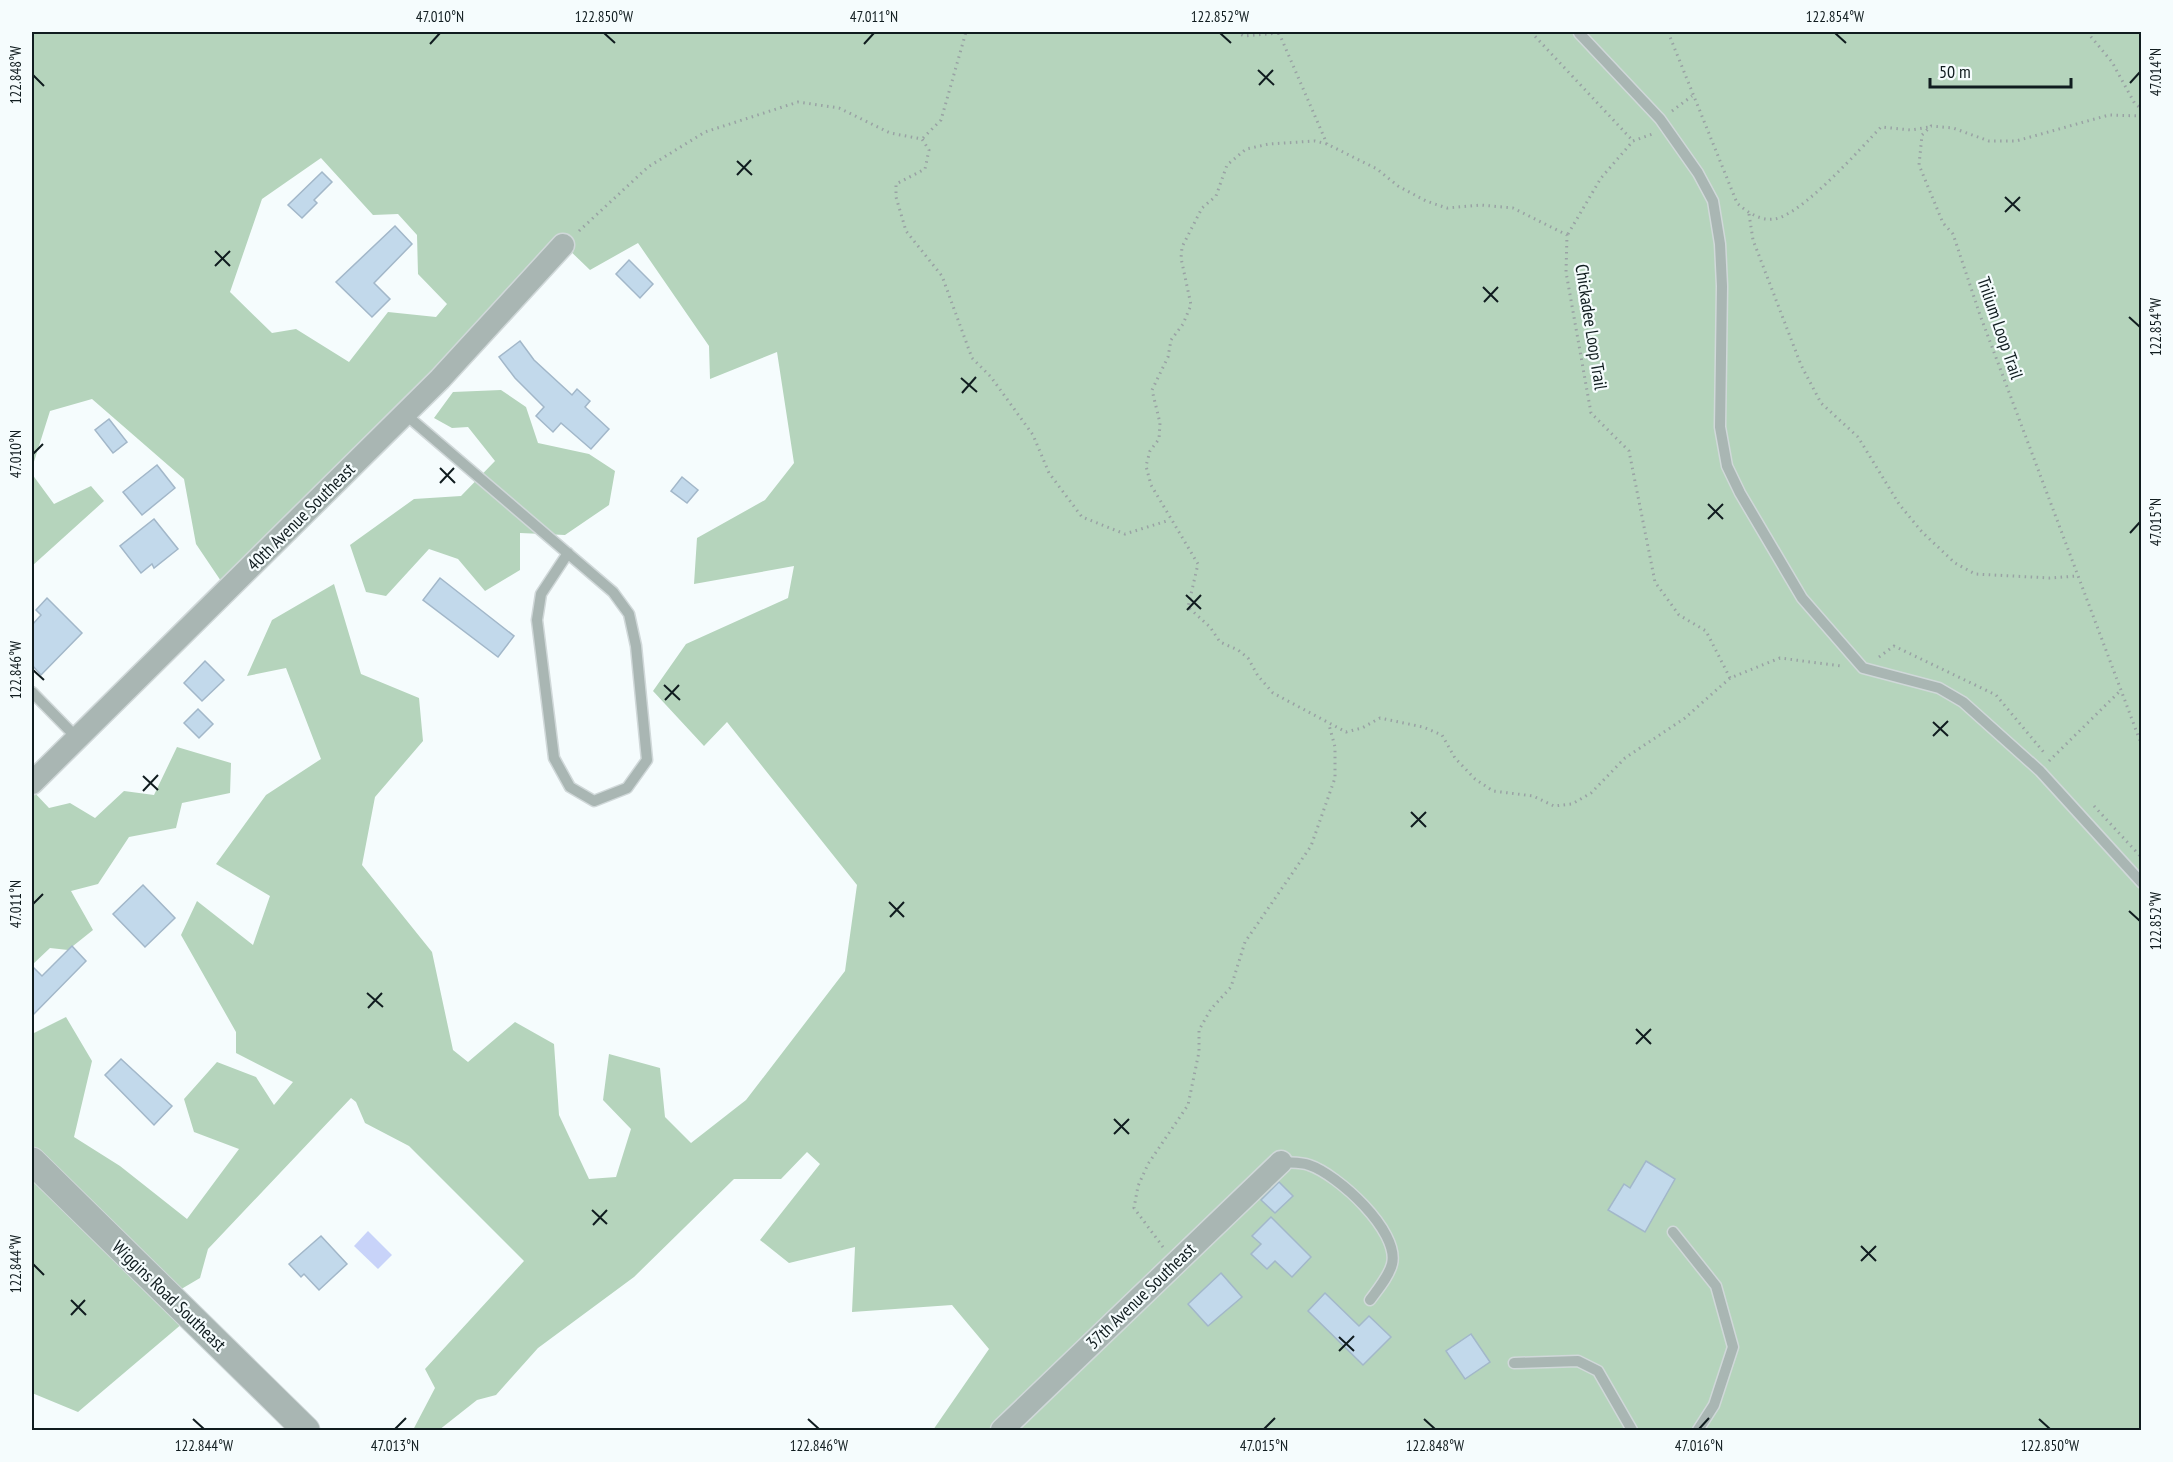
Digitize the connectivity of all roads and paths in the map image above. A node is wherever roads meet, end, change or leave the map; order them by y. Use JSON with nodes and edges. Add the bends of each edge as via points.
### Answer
{"nodes":[{"id":1,"x":966,"y":32,"type":"edge"},
{"id":2,"x":1236,"y":32,"type":"edge"},
{"id":3,"x":1279,"y":32,"type":"edge"},
{"id":4,"x":1531,"y":32,"type":"edge"},
{"id":5,"x":1668,"y":32,"type":"edge"},
{"id":6,"x":2087,"y":32,"type":"edge"},
{"id":7,"x":1579,"y":33,"type":"dead end"},
{"id":8,"x":1692,"y":96,"type":"junction"},
{"id":9,"x":2142,"y":110,"type":"edge"},
{"id":10,"x":2142,"y":116,"type":"edge"},
{"id":11,"x":1660,"y":119,"type":"junction"},
{"id":12,"x":1931,"y":126,"type":"junction"},
{"id":13,"x":922,"y":139,"type":"junction"},
{"id":14,"x":1633,"y":141,"type":"junction"},
{"id":15,"x":1328,"y":144,"type":"junction"},
{"id":16,"x":1749,"y":214,"type":"junction"},
{"id":17,"x":1567,"y":235,"type":"junction"},
{"id":18,"x":563,"y":245,"type":"joint"},
{"id":19,"x":405,"y":414,"type":"junction"},
{"id":20,"x":1170,"y":520,"type":"junction"},
{"id":21,"x":568,"y":553,"type":"junction"},
{"id":22,"x":2076,"y":576,"type":"junction"},
{"id":23,"x":2121,"y":690,"type":"junction"},
{"id":24,"x":32,"y":692,"type":"edge"},
{"id":25,"x":1329,"y":725,"type":"junction"},
{"id":26,"x":77,"y":738,"type":"junction"},
{"id":27,"x":2142,"y":746,"type":"edge"},
{"id":28,"x":2040,"y":771,"type":"junction"},
{"id":29,"x":32,"y":783,"type":"edge"},
{"id":30,"x":2142,"y":883,"type":"edge"},
{"id":31,"x":32,"y":1161,"type":"edge"},
{"id":32,"x":1281,"y":1162,"type":"joint"},
{"id":33,"x":1672,"y":1232,"type":"dead end"},
{"id":34,"x":1176,"y":1262,"type":"junction"},
{"id":35,"x":1370,"y":1300,"type":"dead end"},
{"id":36,"x":1514,"y":1363,"type":"dead end"},
{"id":37,"x":306,"y":1431,"type":"edge"},
{"id":38,"x":1002,"y":1431,"type":"edge"},
{"id":39,"x":1632,"y":1431,"type":"edge"},
{"id":40,"x":1698,"y":1431,"type":"edge"}],
"edges":[{"from":1,"to":13,"type":"path","via":[[941,120]]},
{"from":2,"to":3,"type":"path","via":[[1244,36]]},
{"from":3,"to":15,"type":"path"},
{"from":4,"to":14,"type":"path"},
{"from":5,"to":8,"type":"path"},
{"from":6,"to":9,"type":"path","via":[[2112,62]]},
{"from":7,"to":11,"type":"lane"},
{"from":8,"to":11,"type":"path"},
{"from":8,"to":16,"type":"path","via":[[1737,203]]},
{"from":10,"to":12,"type":"path","via":[[2109,115],[2016,141],[1989,141],[1953,128]]},
{"from":11,"to":14,"type":"path","via":[[1657,132]]},
{"from":11,"to":28,"type":"lane","via":[[1713,201],[1722,286],[1719,427],[1727,466],[1740,493],[1802,598],[1863,668],[1939,688],[1963,702]]},
{"from":12,"to":16,"type":"path","via":[[1911,130],[1881,127],[1829,180],[1786,216],[1772,220]]},
{"from":12,"to":22,"type":"path","name":"Trilium Loop Trail","via":[[1922,135],[1920,165],[1942,223],[1953,234]]},
{"from":13,"to":18,"type":"path","via":[[890,133],[839,108],[798,102],[705,132],[648,167]]},
{"from":13,"to":20,"type":"path","via":[[929,150],[925,169],[896,184],[896,197],[906,231],[942,276],[972,358],[991,377],[1033,435],[1049,473],[1082,517],[1125,534]]},
{"from":14,"to":17,"type":"path","via":[[1601,178]]},
{"from":15,"to":17,"type":"path","name":"Chickadee Loop Trail","via":[[1377,169],[1426,201],[1447,208],[1481,204],[1512,208]]},
{"from":15,"to":20,"type":"path","name":"Chickadee Loop Trail","via":[[1290,142],[1246,149],[1227,165],[1216,196],[1202,208],[1182,247],[1191,305],[1171,340],[1168,357],[1152,390],[1160,423],[1159,439],[1146,466],[1151,485]]},
{"from":16,"to":22,"type":"path","via":[[1752,240],[1801,364],[1821,403],[1858,437],[1899,504],[1922,532],[1955,563],[1975,574]]},
{"from":17,"to":25,"type":"path","name":"Chickadee Loop Trail","via":[[1566,272],[1591,413],[1629,451],[1655,582],[1679,615],[1706,632],[1730,678],[1684,718],[1625,758],[1591,793],[1572,804],[1554,806],[1533,796],[1493,791],[1455,758],[1442,735],[1423,727],[1380,718],[1362,729],[1346,732]]},
{"from":18,"to":19,"type":"street","name":"40th Avenue Southeast"},
{"from":19,"to":21,"type":"lane"},
{"from":19,"to":26,"type":"street","name":"40th Avenue Southeast"},
{"from":20,"to":25,"type":"path","name":"Chickadee Loop Trail","via":[[1198,564],[1188,607],[1220,642],[1248,658],[1273,693]]},
{"from":21,"to":21,"type":"lane","via":[[613,592],[628,614],[637,658],[647,760],[627,788],[594,801],[570,787],[554,758],[537,620],[541,594]]},
{"from":22,"to":23,"type":"path","name":"Trilium Loop Trail"},
{"from":23,"to":27,"type":"path","name":"Trilium Loop Trail"},
{"from":23,"to":28,"type":"path"},
{"from":24,"to":26,"type":"lane"},
{"from":25,"to":34,"type":"path","via":[[1335,747],[1335,777],[1311,846],[1245,942],[1231,987],[1199,1030],[1199,1052],[1188,1105],[1161,1142],[1138,1186],[1134,1208]]},
{"from":26,"to":29,"type":"street","name":"40th Avenue Southeast"},
{"from":28,"to":30,"type":"lane"},
{"from":31,"to":37,"type":"street","name":"Wiggins Road Southeast"},
{"from":32,"to":34,"type":"street","name":"37th Avenue Southeast"},
{"from":32,"to":35,"type":"lane","via":[[1308,1165],[1323,1172],[1379,1222],[1392,1252],[1392,1264]]},
{"from":33,"to":40,"type":"lane","via":[[1716,1286],[1733,1347],[1714,1405]]},
{"from":34,"to":38,"type":"street","name":"37th Avenue Southeast"},
{"from":36,"to":39,"type":"lane","via":[[1578,1361],[1598,1371]]}]}
